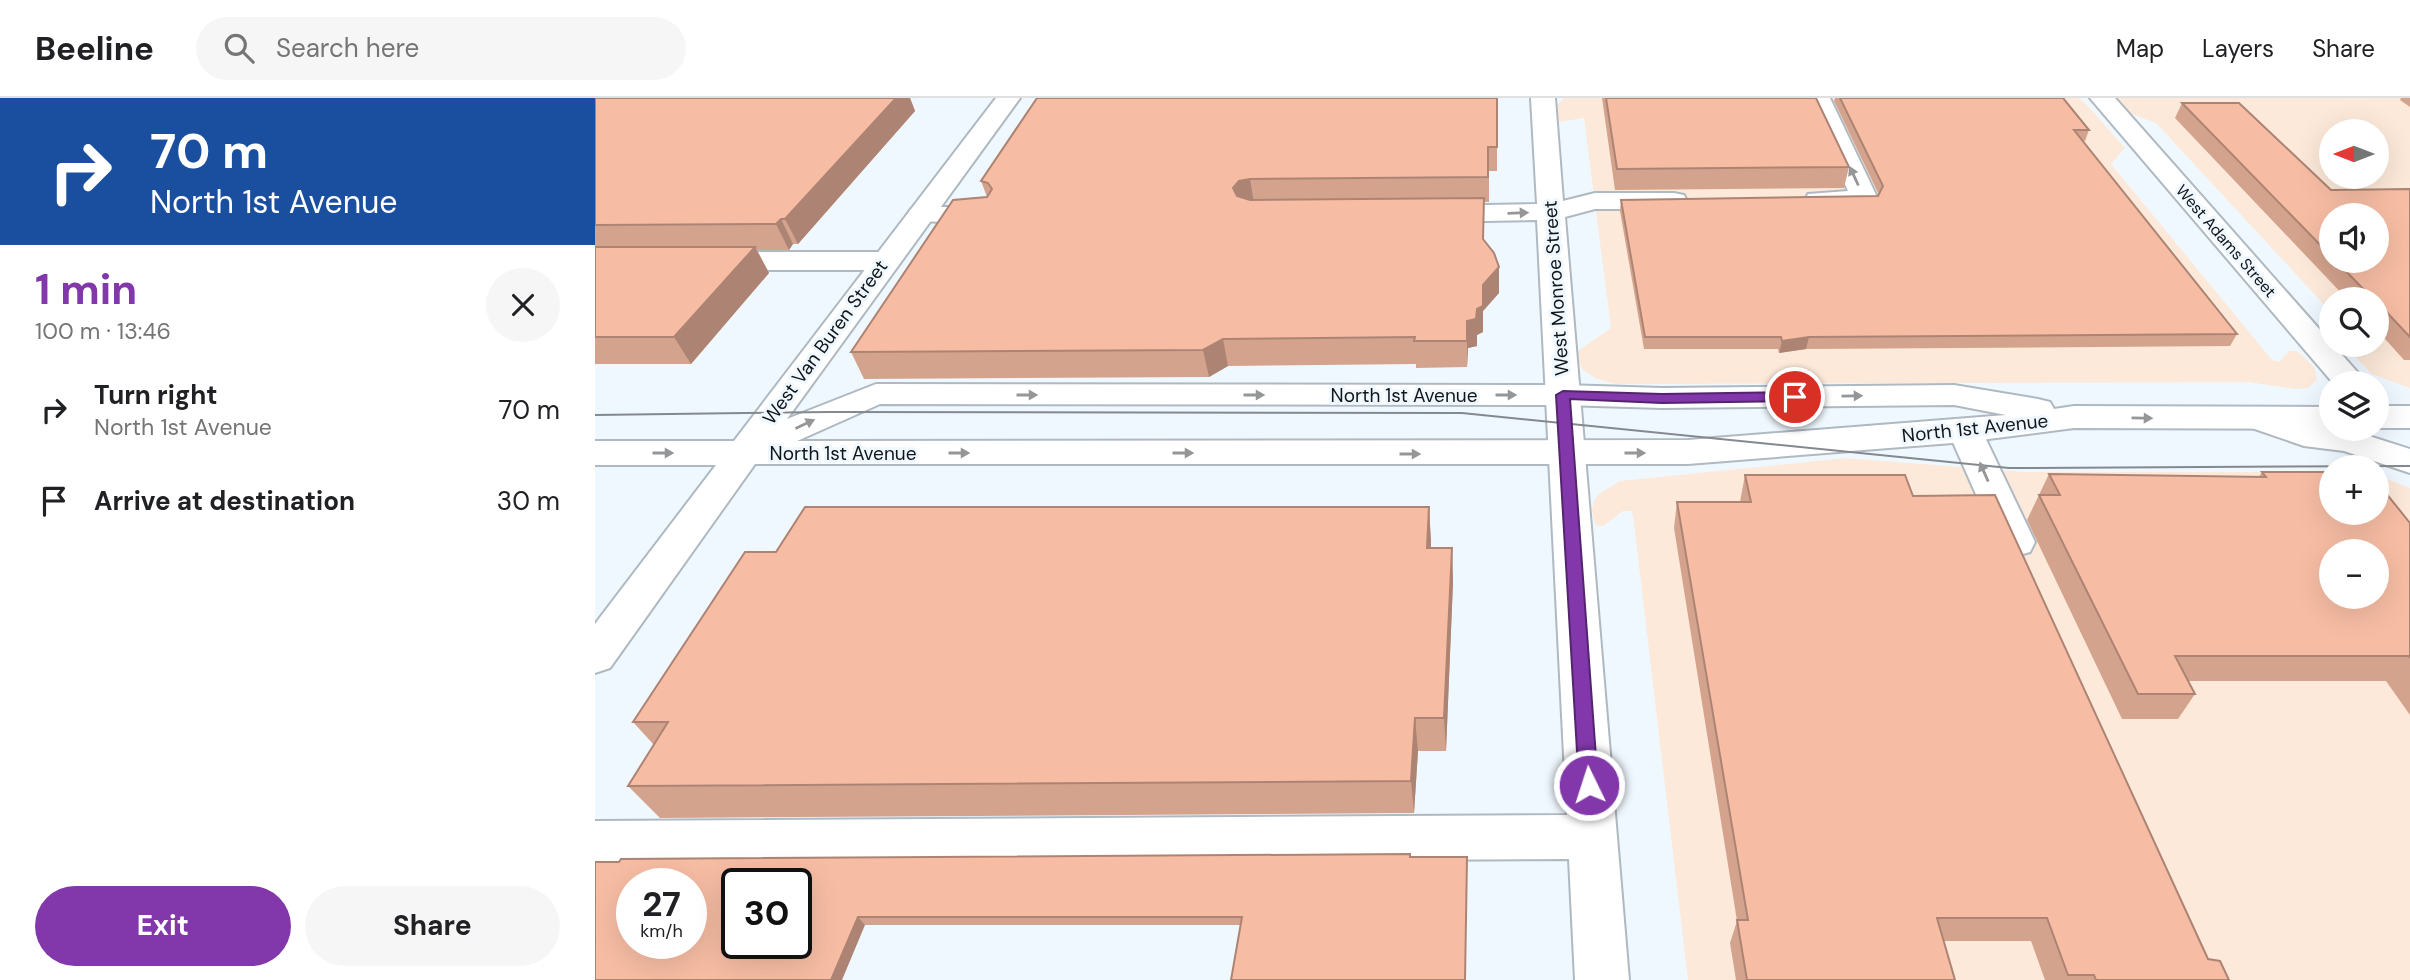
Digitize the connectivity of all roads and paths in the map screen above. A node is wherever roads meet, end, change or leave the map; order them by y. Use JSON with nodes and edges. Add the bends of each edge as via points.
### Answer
{"nodes":[{"id":1,"x":1008,"y":98,"type":"edge"},
{"id":2,"x":1543,"y":98,"type":"edge"},
{"id":3,"x":1818,"y":98,"type":"edge"},
{"id":4,"x":2102,"y":98,"type":"edge"},
{"id":5,"x":1799,"y":200,"type":"edge"},
{"id":6,"x":1706,"y":201,"type":"edge"},
{"id":7,"x":1550,"y":212,"type":"junction"},
{"id":8,"x":1407,"y":214,"type":"edge"},
{"id":9,"x":922,"y":215,"type":"junction"},
{"id":10,"x":983,"y":215,"type":"edge"},
{"id":11,"x":678,"y":261,"type":"edge"},
{"id":12,"x":885,"y":261,"type":"junction"},
{"id":13,"x":2341,"y":371,"type":"edge"},
{"id":14,"x":1563,"y":395,"type":"junction"},
{"id":15,"x":2074,"y":417,"type":"junction"},
{"id":16,"x":2319,"y":418,"type":"edge"},
{"id":17,"x":2261,"y":419,"type":"junction"},
{"id":18,"x":2389,"y":420,"type":"edge"},
{"id":19,"x":1965,"y":431,"type":"junction"},
{"id":20,"x":2410,"y":450,"type":"edge"},
{"id":21,"x":595,"y":453,"type":"edge"},
{"id":22,"x":743,"y":453,"type":"junction"},
{"id":23,"x":1566,"y":454,"type":"junction"},
{"id":24,"x":2410,"y":461,"type":"edge"},
{"id":25,"x":2030,"y":573,"type":"edge"},
{"id":26,"x":595,"y":656,"type":"edge"},
{"id":27,"x":1592,"y":837,"type":"junction"},
{"id":28,"x":595,"y":843,"type":"edge"},
{"id":29,"x":1602,"y":980,"type":"edge"}],
"edges":[{"from":1,"to":9,"type":"main road","name":"West Van Buren Street"},
{"from":2,"to":7,"type":"main road","name":"West Monroe Street"},
{"from":5,"to":3,"type":"main road","one_way":true,"via":[[1865,200]]},
{"from":4,"to":13,"type":"main road","name":"West Adams Street"},
{"from":6,"to":7,"type":"main road","via":[[1595,201]]},
{"from":8,"to":7,"type":"main road","one_way":true},
{"from":7,"to":14,"type":"main road","name":"West Monroe Street"},
{"from":9,"to":10,"type":"main road"},
{"from":9,"to":12,"type":"main road","name":"West Van Buren Street"},
{"from":11,"to":12,"type":"main road"},
{"from":12,"to":22,"type":"main road","name":"West Van Buren Street"},
{"from":14,"to":15,"type":"main road","name":"North 1st Avenue","one_way":true,"via":[[1954,395]]},
{"from":22,"to":14,"type":"main road","name":"North 1st Avenue","one_way":true,"via":[[876,394]]},
{"from":14,"to":23,"type":"main road","name":"West Monroe Street"},
{"from":15,"to":17,"type":"main road","name":"North 1st Avenue","one_way":true},
{"from":15,"to":19,"type":"main road","name":"North 1st Avenue"},
{"from":16,"to":17,"type":"main road","name":"North 1st Avenue"},
{"from":17,"to":24,"type":"main road"},
{"from":18,"to":20,"type":"main road"},
{"from":23,"to":19,"type":"main road","name":"North 1st Avenue","one_way":true,"via":[[1700,452]]},
{"from":25,"to":19,"type":"main road","one_way":true},
{"from":21,"to":22,"type":"main road","name":"North 1st Avenue","one_way":true},
{"from":22,"to":23,"type":"main road","name":"North 1st Avenue","one_way":true},
{"from":22,"to":26,"type":"main road","name":"West Van Buren Street"},
{"from":23,"to":27,"type":"main road","name":"West Monroe Street"},
{"from":27,"to":28,"type":"main road"},
{"from":27,"to":29,"type":"main road","name":"West Monroe Street"}]}
